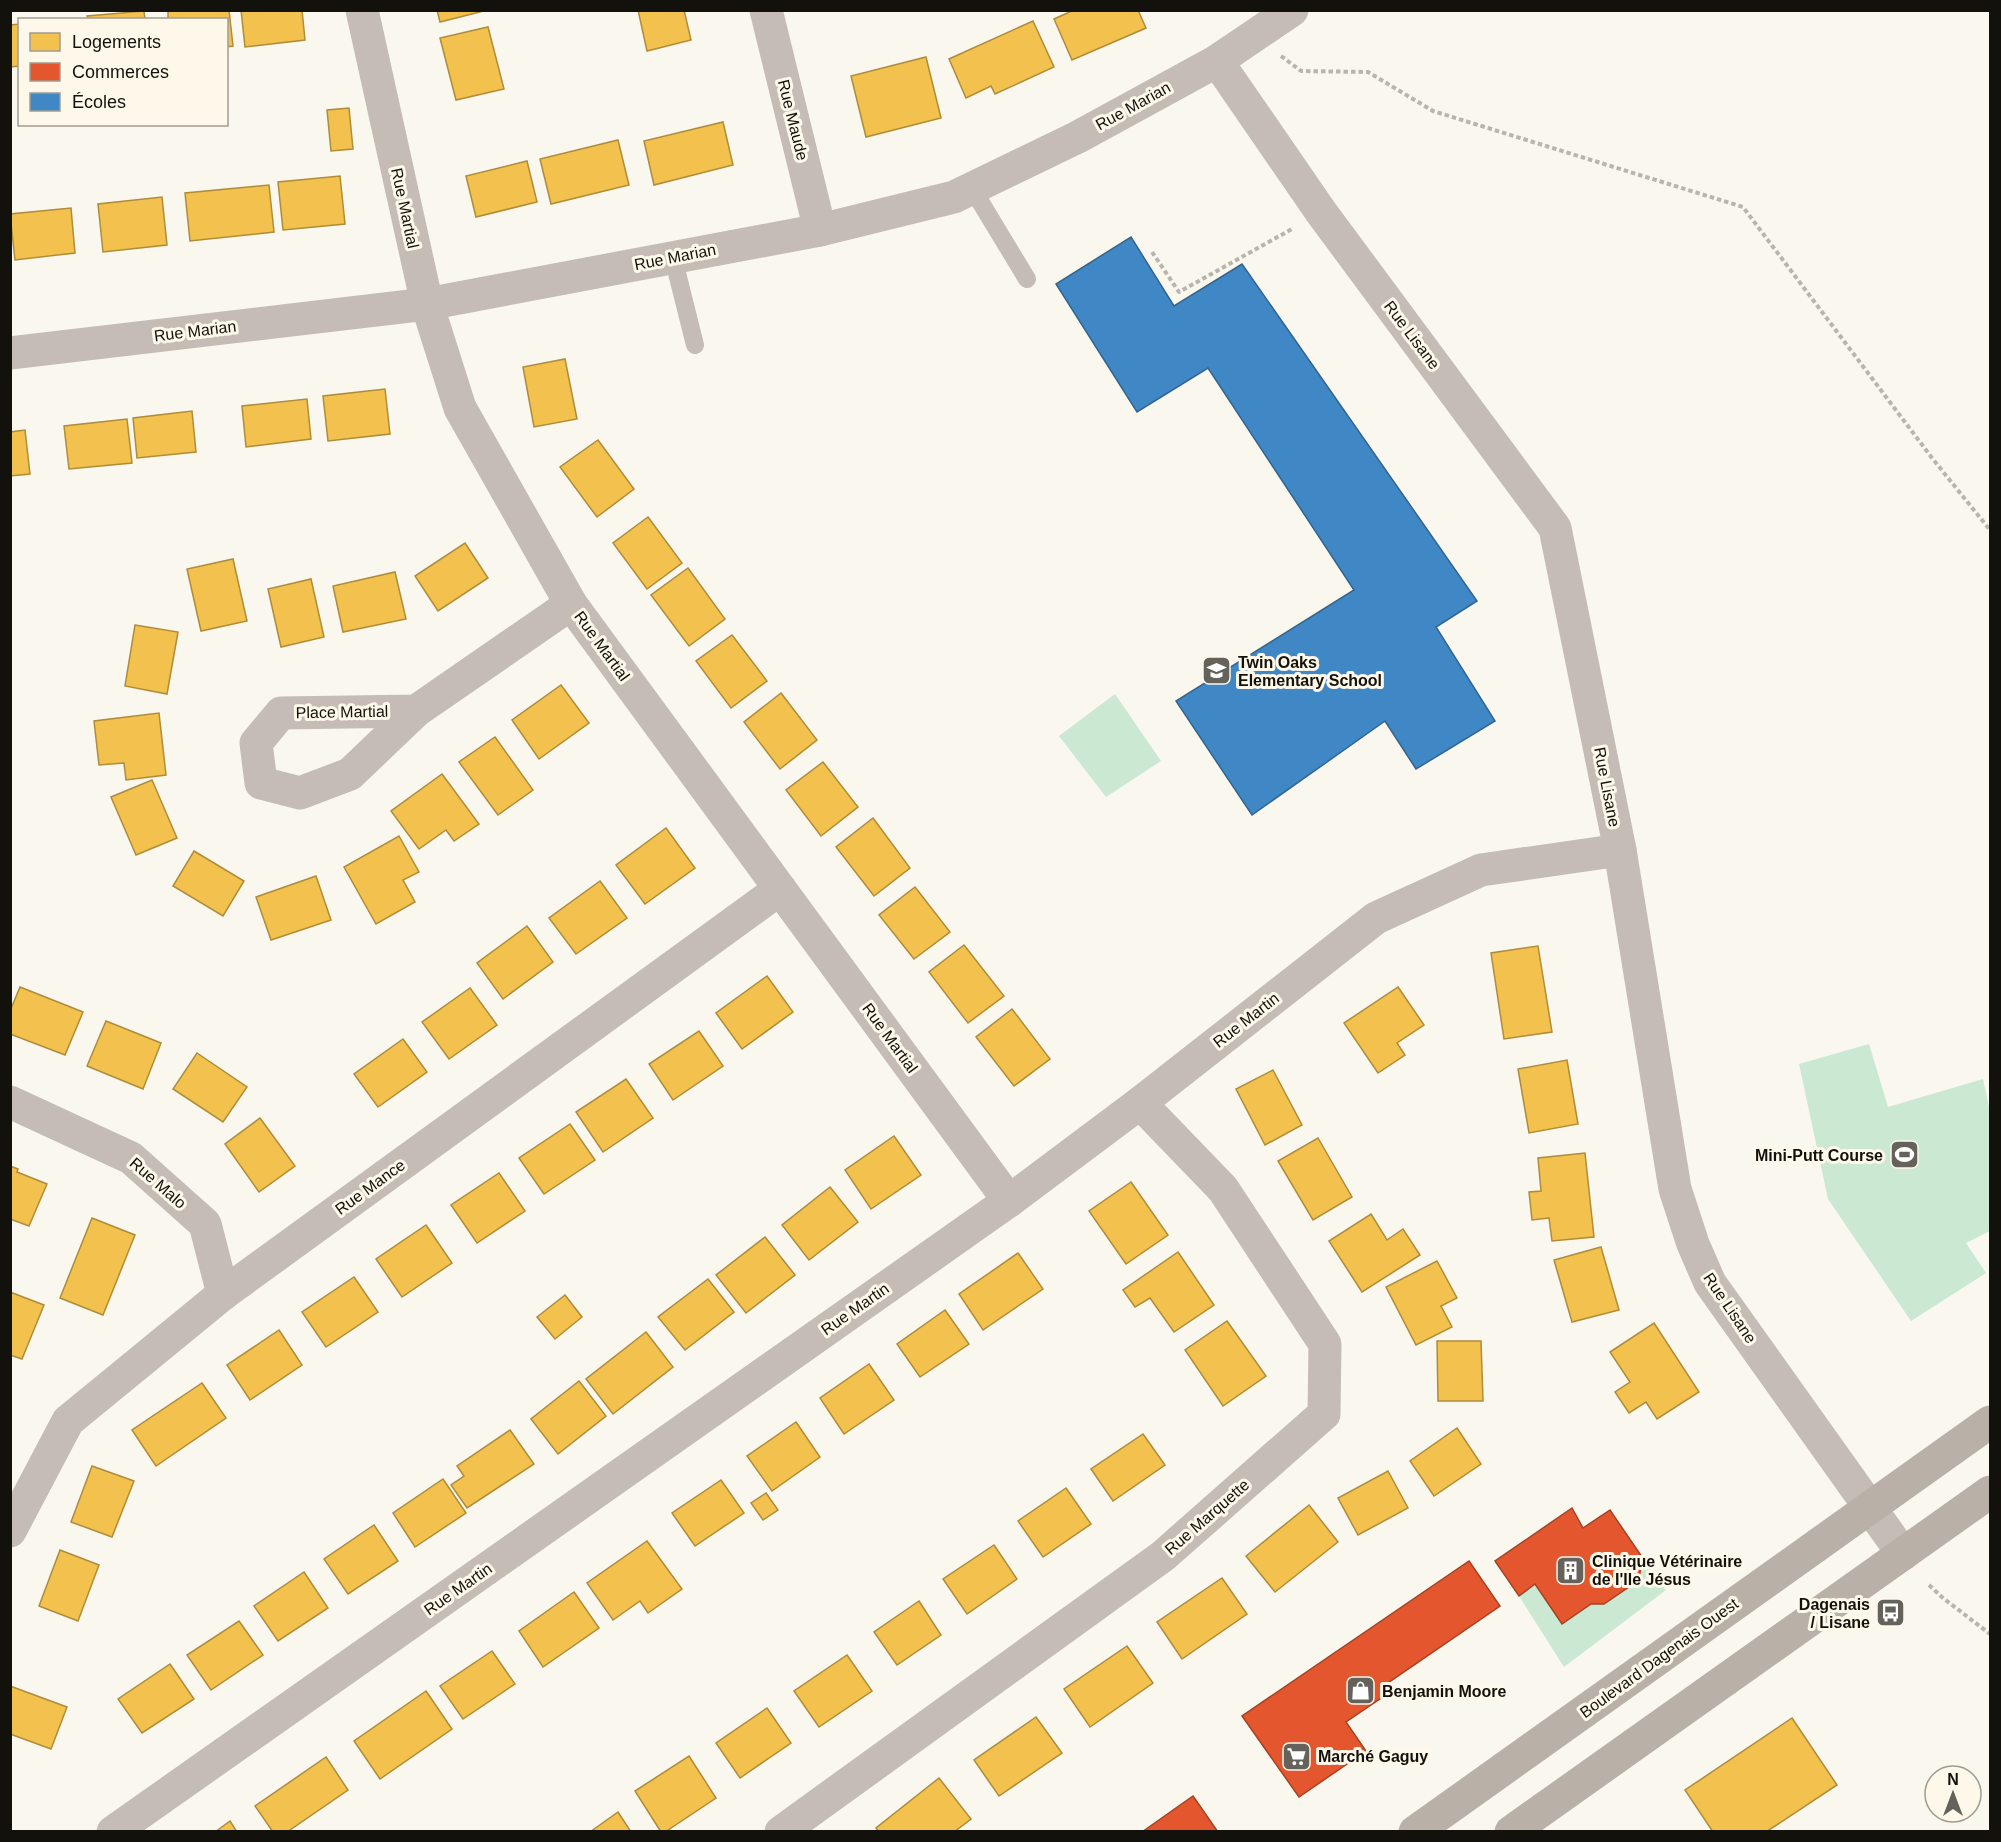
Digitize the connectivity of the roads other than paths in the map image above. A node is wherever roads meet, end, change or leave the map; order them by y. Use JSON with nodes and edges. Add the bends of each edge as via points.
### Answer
{"nodes":[{"id":1,"x":362,"y":10,"type":"edge"},
{"id":2,"x":766,"y":10,"type":"edge"},
{"id":3,"x":1292,"y":10,"type":"edge"},
{"id":4,"x":1217,"y":61,"type":"junction"},
{"id":5,"x":972,"y":188,"type":"junction"},
{"id":6,"x":820,"y":230,"type":"junction"},
{"id":7,"x":673,"y":257,"type":"junction"},
{"id":8,"x":1028,"y":279,"type":"dead end"},
{"id":9,"x":427,"y":304,"type":"junction"},
{"id":10,"x":695,"y":345,"type":"dead end"},
{"id":11,"x":10,"y":353,"type":"edge"},
{"id":12,"x":571,"y":604,"type":"junction"},
{"id":13,"x":416,"y":711,"type":"dead end"},
{"id":14,"x":1620,"y":850,"type":"junction"},
{"id":15,"x":780,"y":889,"type":"junction"},
{"id":16,"x":10,"y":1102,"type":"edge"},
{"id":17,"x":1140,"y":1103,"type":"junction"},
{"id":18,"x":1009,"y":1201,"type":"junction"},
{"id":19,"x":223,"y":1294,"type":"junction"},
{"id":20,"x":1990,"y":1422,"type":"edge"},
{"id":21,"x":1990,"y":1492,"type":"edge"},
{"id":22,"x":1869,"y":1508,"type":"junction"},
{"id":23,"x":10,"y":1531,"type":"edge"},
{"id":24,"x":1903,"y":1554,"type":"junction"},
{"id":25,"x":113,"y":1832,"type":"edge"},
{"id":26,"x":781,"y":1832,"type":"edge"},
{"id":27,"x":1415,"y":1832,"type":"edge"},
{"id":28,"x":1511,"y":1832,"type":"edge"}],
"edges":[{"from":1,"to":9,"type":"street","name":"Rue Martial"},
{"from":2,"to":6,"type":"street","name":"Rue Maude"},
{"from":3,"to":4,"type":"street","name":"Rue Marian"},
{"from":4,"to":5,"type":"street","name":"Rue Marian"},
{"from":4,"to":14,"type":"street","name":"Rue Lisane","via":[[1321,212],[1555,528]]},
{"from":5,"to":6,"type":"street","name":"Rue Marian","via":[[954,197]]},
{"from":5,"to":8,"type":"lane"},
{"from":6,"to":7,"type":"street","name":"Rue Marian"},
{"from":7,"to":9,"type":"street","name":"Rue Marian"},
{"from":7,"to":10,"type":"lane"},
{"from":9,"to":11,"type":"street","name":"Rue Marian"},
{"from":9,"to":12,"type":"street","name":"Rue Martial","via":[[460,408]]},
{"from":12,"to":13,"type":"street"},
{"from":12,"to":15,"type":"street","name":"Rue Martial"},
{"from":14,"to":17,"type":"street","name":"Rue Martin","via":[[1481,870],[1376,918]]},
{"from":14,"to":22,"type":"street","name":"Rue Lisane","via":[[1675,1189],[1692,1244],[1710,1283]]},
{"from":15,"to":18,"type":"street","name":"Rue Martial"},
{"from":15,"to":19,"type":"street","name":"Rue Mance"},
{"from":16,"to":19,"type":"street","name":"Rue Malo","via":[[131,1158],[197,1216],[205,1224]]},
{"from":17,"to":18,"type":"street","name":"Rue Martin"},
{"from":17,"to":26,"type":"street","name":"Rue Marquette","via":[[1223,1189],[1324,1344],[1324,1414],[1163,1556]]},
{"from":18,"to":25,"type":"street","name":"Rue Martin"},
{"from":19,"to":23,"type":"street","name":"Rue Mance","via":[[68,1420]]},
{"from":20,"to":22,"type":"main road","name":"Boulevard Dagenais Ouest"},
{"from":21,"to":24,"type":"main road"},
{"from":22,"to":24,"type":"street","name":"Rue Lisane"},
{"from":22,"to":27,"type":"main road","name":"Boulevard Dagenais Ouest"},
{"from":24,"to":28,"type":"main road"}]}
